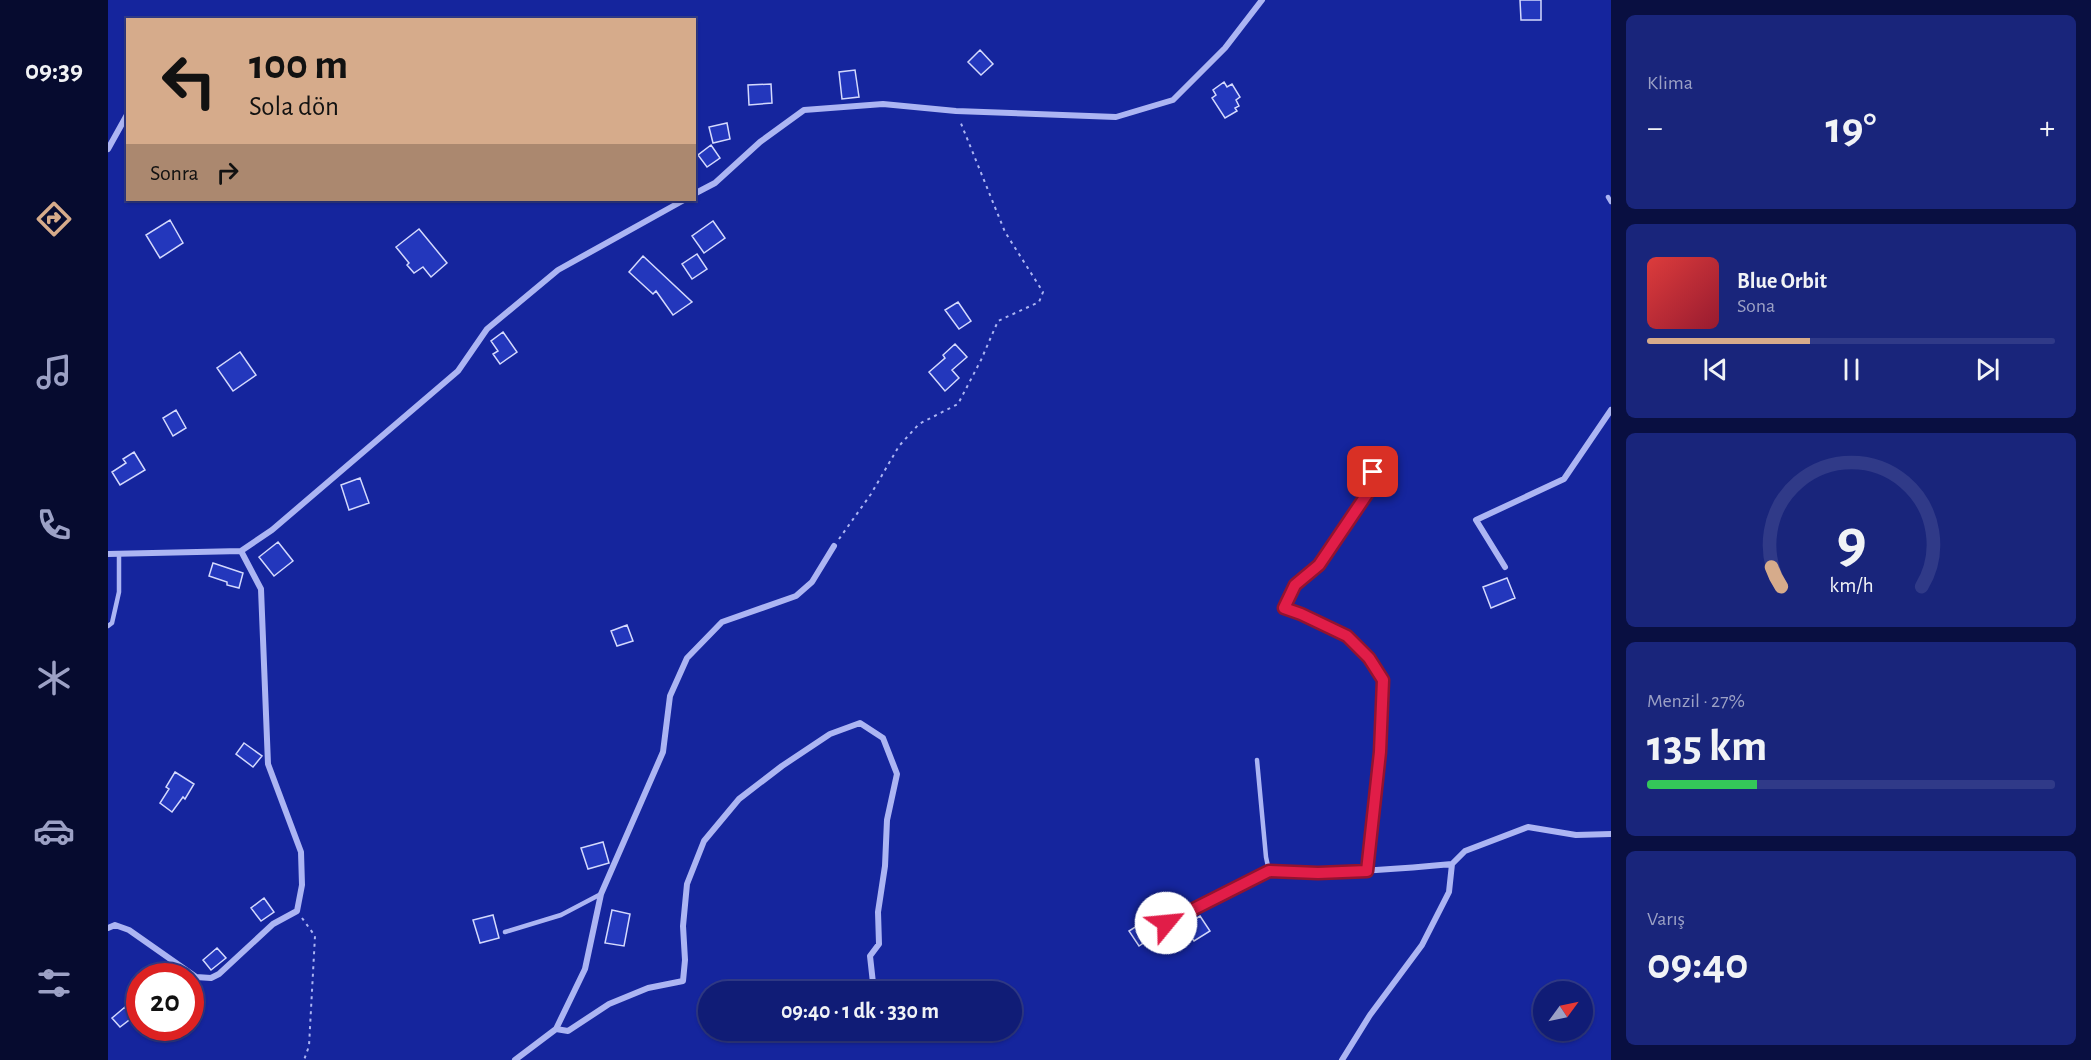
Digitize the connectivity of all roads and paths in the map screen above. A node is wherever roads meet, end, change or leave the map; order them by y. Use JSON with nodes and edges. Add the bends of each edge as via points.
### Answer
{"nodes":[{"id":1,"x":1262,"y":0,"type":"edge"},
{"id":2,"x":956,"y":111,"type":"junction"},
{"id":3,"x":126,"y":117,"type":"edge"},
{"id":4,"x":108,"y":149,"type":"edge"},
{"id":5,"x":696,"y":193,"type":"edge"},
{"id":6,"x":682,"y":201,"type":"edge"},
{"id":7,"x":1611,"y":410,"type":"edge"},
{"id":8,"x":1379,"y":451,"type":"dead end"},
{"id":9,"x":834,"y":546,"type":"joint"},
{"id":10,"x":241,"y":551,"type":"junction"},
{"id":11,"x":108,"y":554,"type":"edge"},
{"id":12,"x":119,"y":554,"type":"junction"},
{"id":13,"x":1505,"y":567,"type":"dead end"},
{"id":14,"x":108,"y":626,"type":"edge"},
{"id":15,"x":1257,"y":760,"type":"dead end"},
{"id":16,"x":1611,"y":834,"type":"edge"},
{"id":17,"x":1452,"y":864,"type":"junction"},
{"id":18,"x":1269,"y":871,"type":"junction"},
{"id":19,"x":1367,"y":871,"type":"junction"},
{"id":20,"x":601,"y":894,"type":"junction"},
{"id":21,"x":297,"y":911,"type":"junction"},
{"id":22,"x":1166,"y":923,"type":"dead end"},
{"id":23,"x":108,"y":928,"type":"edge"},
{"id":24,"x":505,"y":932,"type":"dead end"},
{"id":25,"x":873,"y":981,"type":"edge"},
{"id":26,"x":555,"y":1029,"type":"junction"},
{"id":27,"x":304,"y":1060,"type":"edge"},
{"id":28,"x":516,"y":1060,"type":"edge"},
{"id":29,"x":1342,"y":1060,"type":"edge"}],
"edges":[{"from":1,"to":2,"type":"street","via":[[1225,48],[1173,100],[1116,117]]},
{"from":2,"to":5,"type":"street","via":[[883,104],[804,110],[760,142],[715,183]]},
{"from":2,"to":9,"type":"path","via":[[1005,232],[1043,292],[1039,302],[998,321],[958,404],[919,424],[899,446]]},
{"from":3,"to":4,"type":"street"},
{"from":6,"to":10,"type":"street","via":[[558,270],[487,329],[458,371],[281,523]]},
{"from":7,"to":13,"type":"street","via":[[1564,479],[1476,520]]},
{"from":8,"to":19,"type":"street","via":[[1367,494],[1319,565],[1295,585],[1284,608],[1347,636],[1369,658],[1383,680],[1380,752]]},
{"from":9,"to":20,"type":"street","via":[[812,582],[796,596],[722,622],[687,658],[670,696],[663,752]]},
{"from":10,"to":12,"type":"street"},
{"from":10,"to":21,"type":"street","via":[[261,589],[268,764],[301,852],[302,885]]},
{"from":11,"to":12,"type":"street"},
{"from":12,"to":14,"type":"lane","via":[[119,592]]},
{"from":15,"to":18,"type":"lane"},
{"from":16,"to":17,"type":"street","via":[[1576,835],[1528,826],[1465,851]]},
{"from":17,"to":19,"type":"street"},
{"from":17,"to":29,"type":"street","via":[[1449,892],[1422,945]]},
{"from":18,"to":19,"type":"street"},
{"from":18,"to":22,"type":"lane"},
{"from":20,"to":24,"type":"lane","via":[[561,915]]},
{"from":20,"to":26,"type":"street","via":[[585,969]]},
{"from":21,"to":23,"type":"street","via":[[273,924],[211,978],[196,977],[129,930],[115,925]]},
{"from":21,"to":27,"type":"path","via":[[315,936],[309,1046]]},
{"from":25,"to":26,"type":"street","via":[[870,956],[879,944],[878,912],[887,820],[897,774],[883,738],[860,723],[830,734],[773,773],[739,799],[704,841],[687,884],[683,981],[648,988],[609,1004],[568,1031]]},
{"from":26,"to":28,"type":"street"}]}
